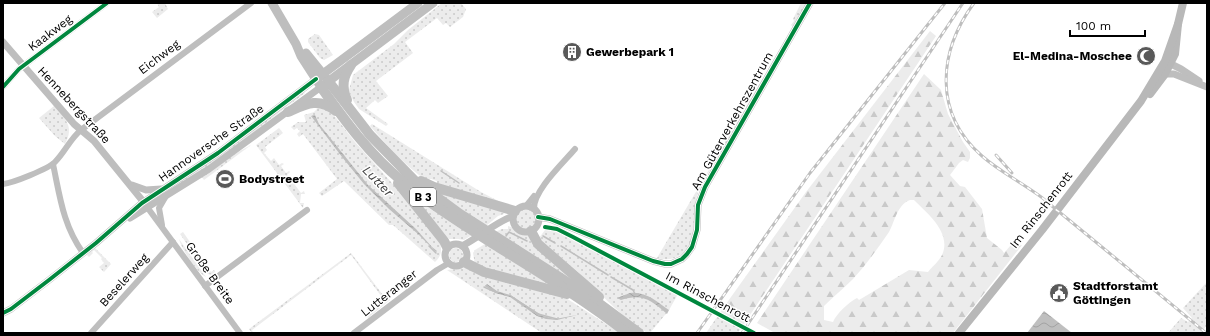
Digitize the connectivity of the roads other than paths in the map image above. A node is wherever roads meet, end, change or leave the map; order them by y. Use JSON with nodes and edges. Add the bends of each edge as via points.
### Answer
{"nodes":[{"id":1,"x":251,"y":3,"type":"edge"},
{"id":2,"x":272,"y":3,"type":"edge"},
{"id":3,"x":418,"y":3,"type":"edge"},
{"id":4,"x":433,"y":3,"type":"edge"},
{"id":5,"x":810,"y":3,"type":"edge"},
{"id":6,"x":1183,"y":3,"type":"edge"},
{"id":7,"x":103,"y":4,"type":"edge"},
{"id":8,"x":3,"y":42,"type":"edge"},
{"id":9,"x":1168,"y":62,"type":"junction"},
{"id":10,"x":23,"y":65,"type":"junction"},
{"id":11,"x":351,"y":65,"type":"junction"},
{"id":12,"x":1161,"y":74,"type":"junction"},
{"id":13,"x":322,"y":81,"type":"junction"},
{"id":14,"x":1205,"y":86,"type":"edge"},
{"id":15,"x":3,"y":87,"type":"edge"},
{"id":16,"x":288,"y":112,"type":"junction"},
{"id":17,"x":348,"y":114,"type":"junction"},
{"id":18,"x":81,"y":130,"type":"junction"},
{"id":19,"x":575,"y":149,"type":"dead end"},
{"id":20,"x":380,"y":161,"type":"junction"},
{"id":21,"x":54,"y":164,"type":"junction"},
{"id":22,"x":405,"y":172,"type":"junction"},
{"id":23,"x":129,"y":183,"type":"junction"},
{"id":24,"x":3,"y":184,"type":"edge"},
{"id":25,"x":544,"y":185,"type":"junction"},
{"id":26,"x":165,"y":188,"type":"junction"},
{"id":27,"x":166,"y":195,"type":"junction"},
{"id":28,"x":145,"y":205,"type":"junction"},
{"id":29,"x":526,"y":206,"type":"junction"},
{"id":30,"x":534,"y":209,"type":"junction"},
{"id":31,"x":307,"y":210,"type":"dead end"},
{"id":32,"x":514,"y":217,"type":"junction"},
{"id":33,"x":538,"y":220,"type":"junction"},
{"id":34,"x":162,"y":226,"type":"junction"},
{"id":35,"x":473,"y":226,"type":"junction"},
{"id":36,"x":531,"y":231,"type":"junction"},
{"id":37,"x":173,"y":242,"type":"junction"},
{"id":38,"x":498,"y":242,"type":"junction"},
{"id":39,"x":447,"y":247,"type":"junction"},
{"id":40,"x":464,"y":248,"type":"junction"},
{"id":41,"x":83,"y":253,"type":"junction"},
{"id":42,"x":447,"y":261,"type":"junction"},
{"id":43,"x":464,"y":262,"type":"junction"},
{"id":44,"x":555,"y":282,"type":"junction"},
{"id":45,"x":205,"y":286,"type":"junction"},
{"id":46,"x":575,"y":296,"type":"junction"},
{"id":47,"x":589,"y":296,"type":"junction"},
{"id":48,"x":3,"y":313,"type":"edge"},
{"id":49,"x":616,"y":316,"type":"junction"},
{"id":50,"x":627,"y":330,"type":"edge"},
{"id":51,"x":91,"y":333,"type":"edge"},
{"id":52,"x":240,"y":333,"type":"edge"},
{"id":53,"x":354,"y":333,"type":"edge"},
{"id":54,"x":639,"y":333,"type":"edge"},
{"id":55,"x":959,"y":333,"type":"edge"}],
"edges":[{"from":1,"to":18,"type":"street","name":"Eichweg"},
{"from":2,"to":13,"type":"main road"},
{"from":3,"to":13,"type":"main road","name":"Hannoversche Straße"},
{"from":4,"to":11,"type":"main road","name":"Hannoversche Straße","number":"B 3"},
{"from":5,"to":33,"type":"street","name":"Am Güterverkehrszentrum","via":[[705,187],[698,205],[695,240],[685,257],[671,264],[658,263],[555,221]]},
{"from":6,"to":9,"type":"main road","name":"Im Rinschenrott"},
{"from":7,"to":10,"type":"street","name":"Kaakweg"},
{"from":8,"to":10,"type":"street","name":"Hennebergstraße"},
{"from":9,"to":12,"type":"main road","name":"Im Rinschenrott"},
{"from":9,"to":14,"type":"street"},
{"from":10,"to":15,"type":"street","name":"Kaakweg"},
{"from":10,"to":18,"type":"street","name":"Hennebergstraße"},
{"from":11,"to":13,"type":"main road","name":"Hannoversche Straße","number":"B 3"},
{"from":11,"to":17,"type":"highway","number":"B 3","via":[[343,83]]},
{"from":12,"to":14,"type":"street","via":[[1174,74]]},
{"from":12,"to":55,"type":"main road","name":"Im Rinschenrott","via":[[1042,230]]},
{"from":13,"to":16,"type":"street","name":"Hannoversche Straße"},
{"from":13,"to":17,"type":"highway"},
{"from":13,"to":26,"type":"street","name":"Hannoversche Straße"},
{"from":16,"to":17,"type":"highway","via":[[317,103]]},
{"from":16,"to":27,"type":"street","name":"Hannoversche Straße","via":[[209,169]]},
{"from":17,"to":20,"type":"highway","number":"B 3","via":[[364,143]]},
{"from":17,"to":22,"type":"highway","number":"B 3"},
{"from":18,"to":21,"type":"street","name":"Eichweg","via":[[75,134]]},
{"from":18,"to":23,"type":"street","name":"Hennebergstraße","via":[[94,141]]},
{"from":19,"to":25,"type":"street"},
{"from":20,"to":35,"type":"highway","number":"B 3","via":[[424,199]]},
{"from":20,"to":39,"type":"highway"},
{"from":21,"to":24,"type":"street"},
{"from":21,"to":41,"type":"street","via":[[63,213],[74,241]]},
{"from":22,"to":32,"type":"highway","via":[[434,187]]},
{"from":22,"to":35,"type":"highway","number":"B 3"},
{"from":23,"to":26,"type":"street","via":[[146,190]]},
{"from":23,"to":28,"type":"street","name":"Hennebergstraße"},
{"from":25,"to":29,"type":"street"},
{"from":25,"to":30,"type":"street","via":[[534,201]]},
{"from":26,"to":28,"type":"street","name":"Hannoversche Straße"},
{"from":27,"to":28,"type":"street","name":"Hannoversche Straße"},
{"from":27,"to":34,"type":"street","name":"Große Breite","via":[[159,208]]},
{"from":28,"to":34,"type":"street","name":"Große Breite"},
{"from":28,"to":41,"type":"street","name":"Hannoversche Straße"},
{"from":29,"to":30,"type":"street"},
{"from":29,"to":32,"type":"street","via":[[520,208]]},
{"from":30,"to":33,"type":"street"},
{"from":31,"to":45,"type":"street"},
{"from":32,"to":36,"type":"street","via":[[519,230]]},
{"from":32,"to":40,"type":"street","via":[[500,221]]},
{"from":33,"to":36,"type":"street","via":[[536,227]]},
{"from":34,"to":37,"type":"street","name":"Große Breite"},
{"from":35,"to":38,"type":"highway","number":"B 3"},
{"from":36,"to":49,"type":"highway","via":[[538,244],[589,288]]},
{"from":37,"to":45,"type":"street","name":"Große Breite"},
{"from":37,"to":51,"type":"street","name":"Beselerweg"},
{"from":38,"to":44,"type":"highway","number":"B 3"},
{"from":38,"to":47,"type":"highway","number":"B 3"},
{"from":39,"to":40,"type":"street","via":[[454,244]]},
{"from":39,"to":42,"type":"street","name":"Lutteranger"},
{"from":40,"to":43,"type":"street"},
{"from":41,"to":48,"type":"street","name":"Hannoversche Straße"},
{"from":42,"to":43,"type":"street","via":[[456,266]]},
{"from":42,"to":53,"type":"street","name":"Lutteranger"},
{"from":43,"to":46,"type":"highway","via":[[484,272]]},
{"from":44,"to":46,"type":"highway","number":"B 3"},
{"from":44,"to":47,"type":"highway","number":"B 3"},
{"from":45,"to":52,"type":"street","name":"Große Breite"},
{"from":46,"to":50,"type":"highway","number":"B 3"},
{"from":47,"to":49,"type":"highway","number":"B 3"},
{"from":49,"to":50,"type":"highway","number":"B 3"},
{"from":50,"to":54,"type":"highway","number":"B 3"}]}
